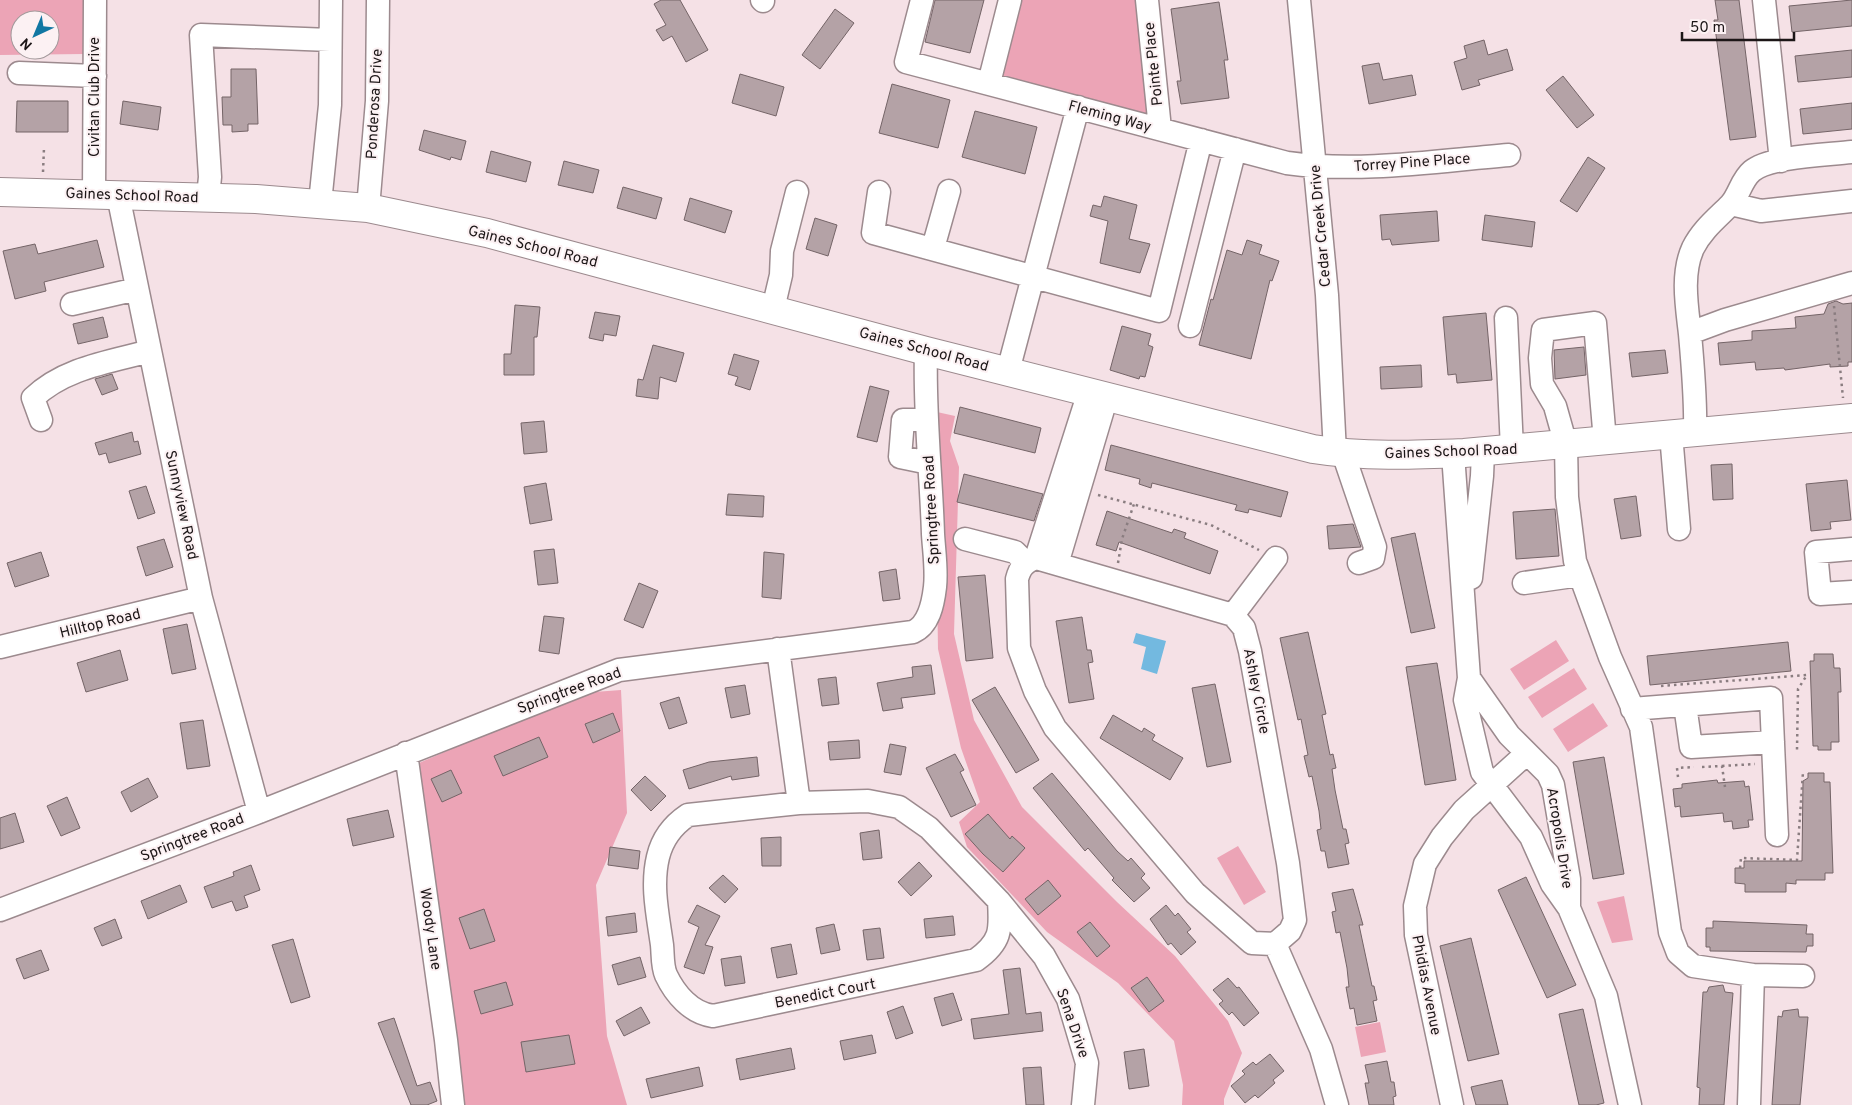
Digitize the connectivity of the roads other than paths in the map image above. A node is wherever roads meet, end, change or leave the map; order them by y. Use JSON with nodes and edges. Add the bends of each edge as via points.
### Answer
{"nodes":[{"id":1,"x":95,"y":0,"type":"edge"},
{"id":2,"x":331,"y":0,"type":"edge"},
{"id":3,"x":378,"y":0,"type":"edge"},
{"id":4,"x":922,"y":0,"type":"edge"},
{"id":5,"x":1010,"y":0,"type":"edge"},
{"id":6,"x":1147,"y":0,"type":"edge"},
{"id":7,"x":1299,"y":0,"type":"edge"},
{"id":8,"x":1764,"y":0,"type":"edge"},
{"id":9,"x":330,"y":40,"type":"junction"},
{"id":10,"x":19,"y":73,"type":"dead end"},
{"id":11,"x":95,"y":76,"type":"junction"},
{"id":12,"x":989,"y":84,"type":"junction"},
{"id":13,"x":1078,"y":107,"type":"junction"},
{"id":14,"x":1160,"y":129,"type":"junction"},
{"id":15,"x":1201,"y":140,"type":"junction"},
{"id":16,"x":1235,"y":149,"type":"junction"},
{"id":17,"x":1852,"y":152,"type":"edge"},
{"id":18,"x":1508,"y":154,"type":"dead end"},
{"id":19,"x":1781,"y":161,"type":"junction"},
{"id":20,"x":1315,"y":167,"type":"junction"},
{"id":21,"x":949,"y":191,"type":"dead end"},
{"id":22,"x":0,"y":192,"type":"edge"},
{"id":23,"x":798,"y":192,"type":"dead end"},
{"id":24,"x":879,"y":192,"type":"dead end"},
{"id":25,"x":106,"y":195,"type":"junction"},
{"id":26,"x":208,"y":198,"type":"junction"},
{"id":27,"x":1852,"y":201,"type":"edge"},
{"id":28,"x":320,"y":203,"type":"junction"},
{"id":29,"x":1731,"y":204,"type":"junction"},
{"id":30,"x":368,"y":208,"type":"junction"},
{"id":31,"x":933,"y":248,"type":"junction"},
{"id":32,"x":1034,"y":275,"type":"junction"},
{"id":33,"x":1852,"y":283,"type":"edge"},
{"id":34,"x":137,"y":289,"type":"junction"},
{"id":35,"x":72,"y":304,"type":"dead end"},
{"id":36,"x":773,"y":309,"type":"junction"},
{"id":37,"x":1506,"y":318,"type":"dead end"},
{"id":38,"x":1190,"y":326,"type":"dead end"},
{"id":39,"x":1690,"y":333,"type":"junction"},
{"id":40,"x":150,"y":351,"type":"junction"},
{"id":41,"x":926,"y":351,"type":"junction"},
{"id":42,"x":1008,"y":371,"type":"junction"},
{"id":43,"x":1098,"y":394,"type":"junction"},
{"id":44,"x":1848,"y":409,"type":"edge"},
{"id":45,"x":41,"y":420,"type":"dead end"},
{"id":46,"x":1683,"y":433,"type":"junction"},
{"id":47,"x":1605,"y":440,"type":"junction"},
{"id":48,"x":1566,"y":445,"type":"junction"},
{"id":49,"x":1512,"y":449,"type":"junction"},
{"id":50,"x":1483,"y":452,"type":"junction"},
{"id":51,"x":1339,"y":453,"type":"junction"},
{"id":52,"x":1452,"y":454,"type":"junction"},
{"id":53,"x":1679,"y":529,"type":"dead end"},
{"id":54,"x":964,"y":540,"type":"dead end"},
{"id":55,"x":1852,"y":549,"type":"edge"},
{"id":56,"x":1276,"y":558,"type":"road end"},
{"id":57,"x":1040,"y":561,"type":"junction"},
{"id":58,"x":1359,"y":563,"type":"dead end"},
{"id":59,"x":1580,"y":575,"type":"junction"},
{"id":60,"x":1524,"y":583,"type":"dead end"},
{"id":61,"x":1852,"y":592,"type":"edge"},
{"id":62,"x":201,"y":598,"type":"junction"},
{"id":63,"x":1463,"y":610,"type":"junction"},
{"id":64,"x":1233,"y":615,"type":"junction"},
{"id":65,"x":0,"y":647,"type":"edge"},
{"id":66,"x":778,"y":649,"type":"junction"},
{"id":67,"x":1469,"y":678,"type":"junction"},
{"id":68,"x":1685,"y":705,"type":"junction"},
{"id":69,"x":1632,"y":709,"type":"junction"},
{"id":70,"x":1773,"y":742,"type":"junction"},
{"id":71,"x":406,"y":753,"type":"junction"},
{"id":72,"x":1526,"y":754,"type":"junction"},
{"id":73,"x":1492,"y":785,"type":"junction"},
{"id":74,"x":799,"y":803,"type":"junction"},
{"id":75,"x":259,"y":812,"type":"junction"},
{"id":76,"x":1777,"y":835,"type":"dead end"},
{"id":77,"x":999,"y":902,"type":"junction"},
{"id":78,"x":1570,"y":908,"type":"junction"},
{"id":79,"x":0,"y":910,"type":"edge"},
{"id":80,"x":1276,"y":944,"type":"junction"},
{"id":81,"x":1752,"y":975,"type":"junction"},
{"id":82,"x":1803,"y":976,"type":"dead end"},
{"id":83,"x":452,"y":1105,"type":"edge"},
{"id":84,"x":1084,"y":1105,"type":"edge"},
{"id":85,"x":1337,"y":1105,"type":"edge"},
{"id":86,"x":1452,"y":1105,"type":"edge"},
{"id":87,"x":1630,"y":1105,"type":"edge"},
{"id":88,"x":1749,"y":1105,"type":"edge"}],
"edges":[{"from":1,"to":11,"type":"street","name":"Civitan Club Drive"},
{"from":2,"to":9,"type":"street"},
{"from":3,"to":30,"type":"street","name":"Ponderosa Drive","via":[[377,101]]},
{"from":4,"to":12,"type":"street","name":"Fleming Way","via":[[906,62]]},
{"from":5,"to":12,"type":"street"},
{"from":6,"to":14,"type":"street","name":"Pointe Place"},
{"from":7,"to":20,"type":"street","name":"Cedar Creek Drive"},
{"from":8,"to":19,"type":"street"},
{"from":9,"to":26,"type":"street","via":[[202,36],[210,177]]},
{"from":9,"to":28,"type":"street","via":[[330,105]]},
{"from":10,"to":11,"type":"street"},
{"from":11,"to":25,"type":"street","name":"Civitan Club Drive"},
{"from":12,"to":13,"type":"street","name":"Fleming Way"},
{"from":13,"to":14,"type":"street","name":"Fleming Way"},
{"from":13,"to":32,"type":"street"},
{"from":14,"to":15,"type":"street","name":"Fleming Way"},
{"from":15,"to":16,"type":"street","name":"Fleming Way"},
{"from":15,"to":32,"type":"street","via":[[1159,311]]},
{"from":16,"to":20,"type":"street","name":"Fleming Way"},
{"from":16,"to":38,"type":"street"},
{"from":17,"to":19,"type":"street"},
{"from":18,"to":20,"type":"street","name":"Torrey Pine Place","via":[[1419,163]]},
{"from":19,"to":29,"type":"street","via":[[1752,171]]},
{"from":20,"to":51,"type":"street","name":"Cedar Creek Drive"},
{"from":21,"to":31,"type":"street"},
{"from":22,"to":25,"type":"main road","name":"Gaines School Road"},
{"from":23,"to":36,"type":"street","via":[[782,251],[781,275]]},
{"from":24,"to":31,"type":"street","via":[[873,233]]},
{"from":25,"to":26,"type":"main road","name":"Gaines School Road"},
{"from":25,"to":34,"type":"street","name":"Sunnyview Road"},
{"from":26,"to":28,"type":"main road","name":"Gaines School Road"},
{"from":27,"to":29,"type":"street","via":[[1761,211]]},
{"from":28,"to":30,"type":"main road","name":"Gaines School Road"},
{"from":29,"to":39,"type":"street","via":[[1710,222],[1693,248],[1687,268]]},
{"from":30,"to":36,"type":"main road","name":"Gaines School Road","via":[[487,234]]},
{"from":31,"to":32,"type":"street"},
{"from":32,"to":42,"type":"street"},
{"from":33,"to":39,"type":"street"},
{"from":34,"to":35,"type":"street"},
{"from":34,"to":40,"type":"street","name":"Sunnyview Road"},
{"from":36,"to":41,"type":"main road","name":"Gaines School Road"},
{"from":37,"to":49,"type":"street"},
{"from":39,"to":46,"type":"street","via":[[1696,407]]},
{"from":40,"to":45,"type":"street","via":[[65,375],[47,384],[33,398]]},
{"from":40,"to":62,"type":"street","name":"Sunnyview Road"},
{"from":41,"to":42,"type":"main road","name":"Gaines School Road"},
{"from":41,"to":66,"type":"street","name":"Springtree Road","via":[[926,420],[935,586],[929,613],[921,628],[913,632]]},
{"from":42,"to":43,"type":"main road","name":"Gaines School Road"},
{"from":43,"to":51,"type":"main road","name":"Gaines School Road"},
{"from":43,"to":57,"type":"street"},
{"from":43,"to":57,"type":"street","via":[[1079,490]]},
{"from":44,"to":46,"type":"main road","name":"Gaines School Road"},
{"from":46,"to":47,"type":"main road","name":"Gaines School Road"},
{"from":46,"to":53,"type":"street"},
{"from":47,"to":48,"type":"main road","name":"Gaines School Road"},
{"from":47,"to":48,"type":"street","via":[[1595,323],[1543,330],[1542,384],[1556,406]]},
{"from":48,"to":49,"type":"main road","name":"Gaines School Road"},
{"from":48,"to":59,"type":"street","via":[[1567,497],[1575,562]]},
{"from":49,"to":50,"type":"main road","name":"Gaines School Road"},
{"from":50,"to":52,"type":"main road","name":"Gaines School Road"},
{"from":50,"to":63,"type":"street","name":"Acropolis Drive","via":[[1470,589]]},
{"from":51,"to":52,"type":"main road","name":"Gaines School Road"},
{"from":51,"to":58,"type":"street","name":"Cedar Creek Drive","via":[[1375,547],[1373,558]]},
{"from":52,"to":63,"type":"street","name":"Acropolis Drive"},
{"from":54,"to":57,"type":"street"},
{"from":55,"to":61,"type":"street","via":[[1816,552],[1820,594]]},
{"from":56,"to":64,"type":"street"},
{"from":57,"to":64,"type":"street"},
{"from":57,"to":80,"type":"street","via":[[1019,570],[1019,648],[1035,691],[1055,728],[1196,893],[1252,942]]},
{"from":59,"to":60,"type":"street"},
{"from":59,"to":69,"type":"street"},
{"from":62,"to":65,"type":"street","name":"Hilltop Road"},
{"from":62,"to":75,"type":"street","name":"Sunnyview Road"},
{"from":63,"to":67,"type":"street","name":"Acropolis Drive"},
{"from":64,"to":80,"type":"street","name":"Ashley Circle","via":[[1244,628],[1250,651],[1296,920]]},
{"from":66,"to":71,"type":"street","name":"Springtree Road","via":[[618,670]]},
{"from":66,"to":74,"type":"street"},
{"from":67,"to":72,"type":"street","name":"Acropolis Drive"},
{"from":67,"to":73,"type":"street","name":"Acropolis Drive","via":[[1465,700],[1482,772]]},
{"from":68,"to":69,"type":"street"},
{"from":68,"to":70,"type":"street","via":[[1692,747]]},
{"from":68,"to":70,"type":"street","via":[[1771,698]]},
{"from":69,"to":81,"type":"street","via":[[1641,727],[1670,932],[1678,953],[1693,966]]},
{"from":70,"to":76,"type":"street"},
{"from":71,"to":75,"type":"street","name":"Springtree Road"},
{"from":71,"to":83,"type":"street","name":"Woody Lane"},
{"from":72,"to":73,"type":"street","name":"Phidias Avenue"},
{"from":72,"to":78,"type":"street","name":"Acropolis Drive","via":[[1548,774],[1554,785]]},
{"from":73,"to":78,"type":"street","name":"Acropolis Drive","via":[[1531,837],[1552,884]]},
{"from":73,"to":86,"type":"street","name":"Phidias Avenue","via":[[1464,810],[1442,837],[1425,864],[1415,906],[1416,935]]},
{"from":74,"to":77,"type":"street","name":"Benedict Court","via":[[868,801],[899,807],[929,828]]},
{"from":74,"to":77,"type":"street","name":"Benedict Court","via":[[688,815],[667,836],[658,856],[655,885],[665,974],[680,998],[701,1014],[712,1016],[976,960],[991,949],[997,939],[1001,926]]},
{"from":75,"to":79,"type":"street","name":"Springtree Road"},
{"from":77,"to":84,"type":"street","name":"Sena Drive","via":[[1044,956],[1068,999],[1087,1064]]},
{"from":78,"to":87,"type":"street","name":"Acropolis Drive","via":[[1606,996]]},
{"from":80,"to":85,"type":"street","via":[[1321,1050]]},
{"from":81,"to":82,"type":"street"},
{"from":81,"to":88,"type":"street"}]}
